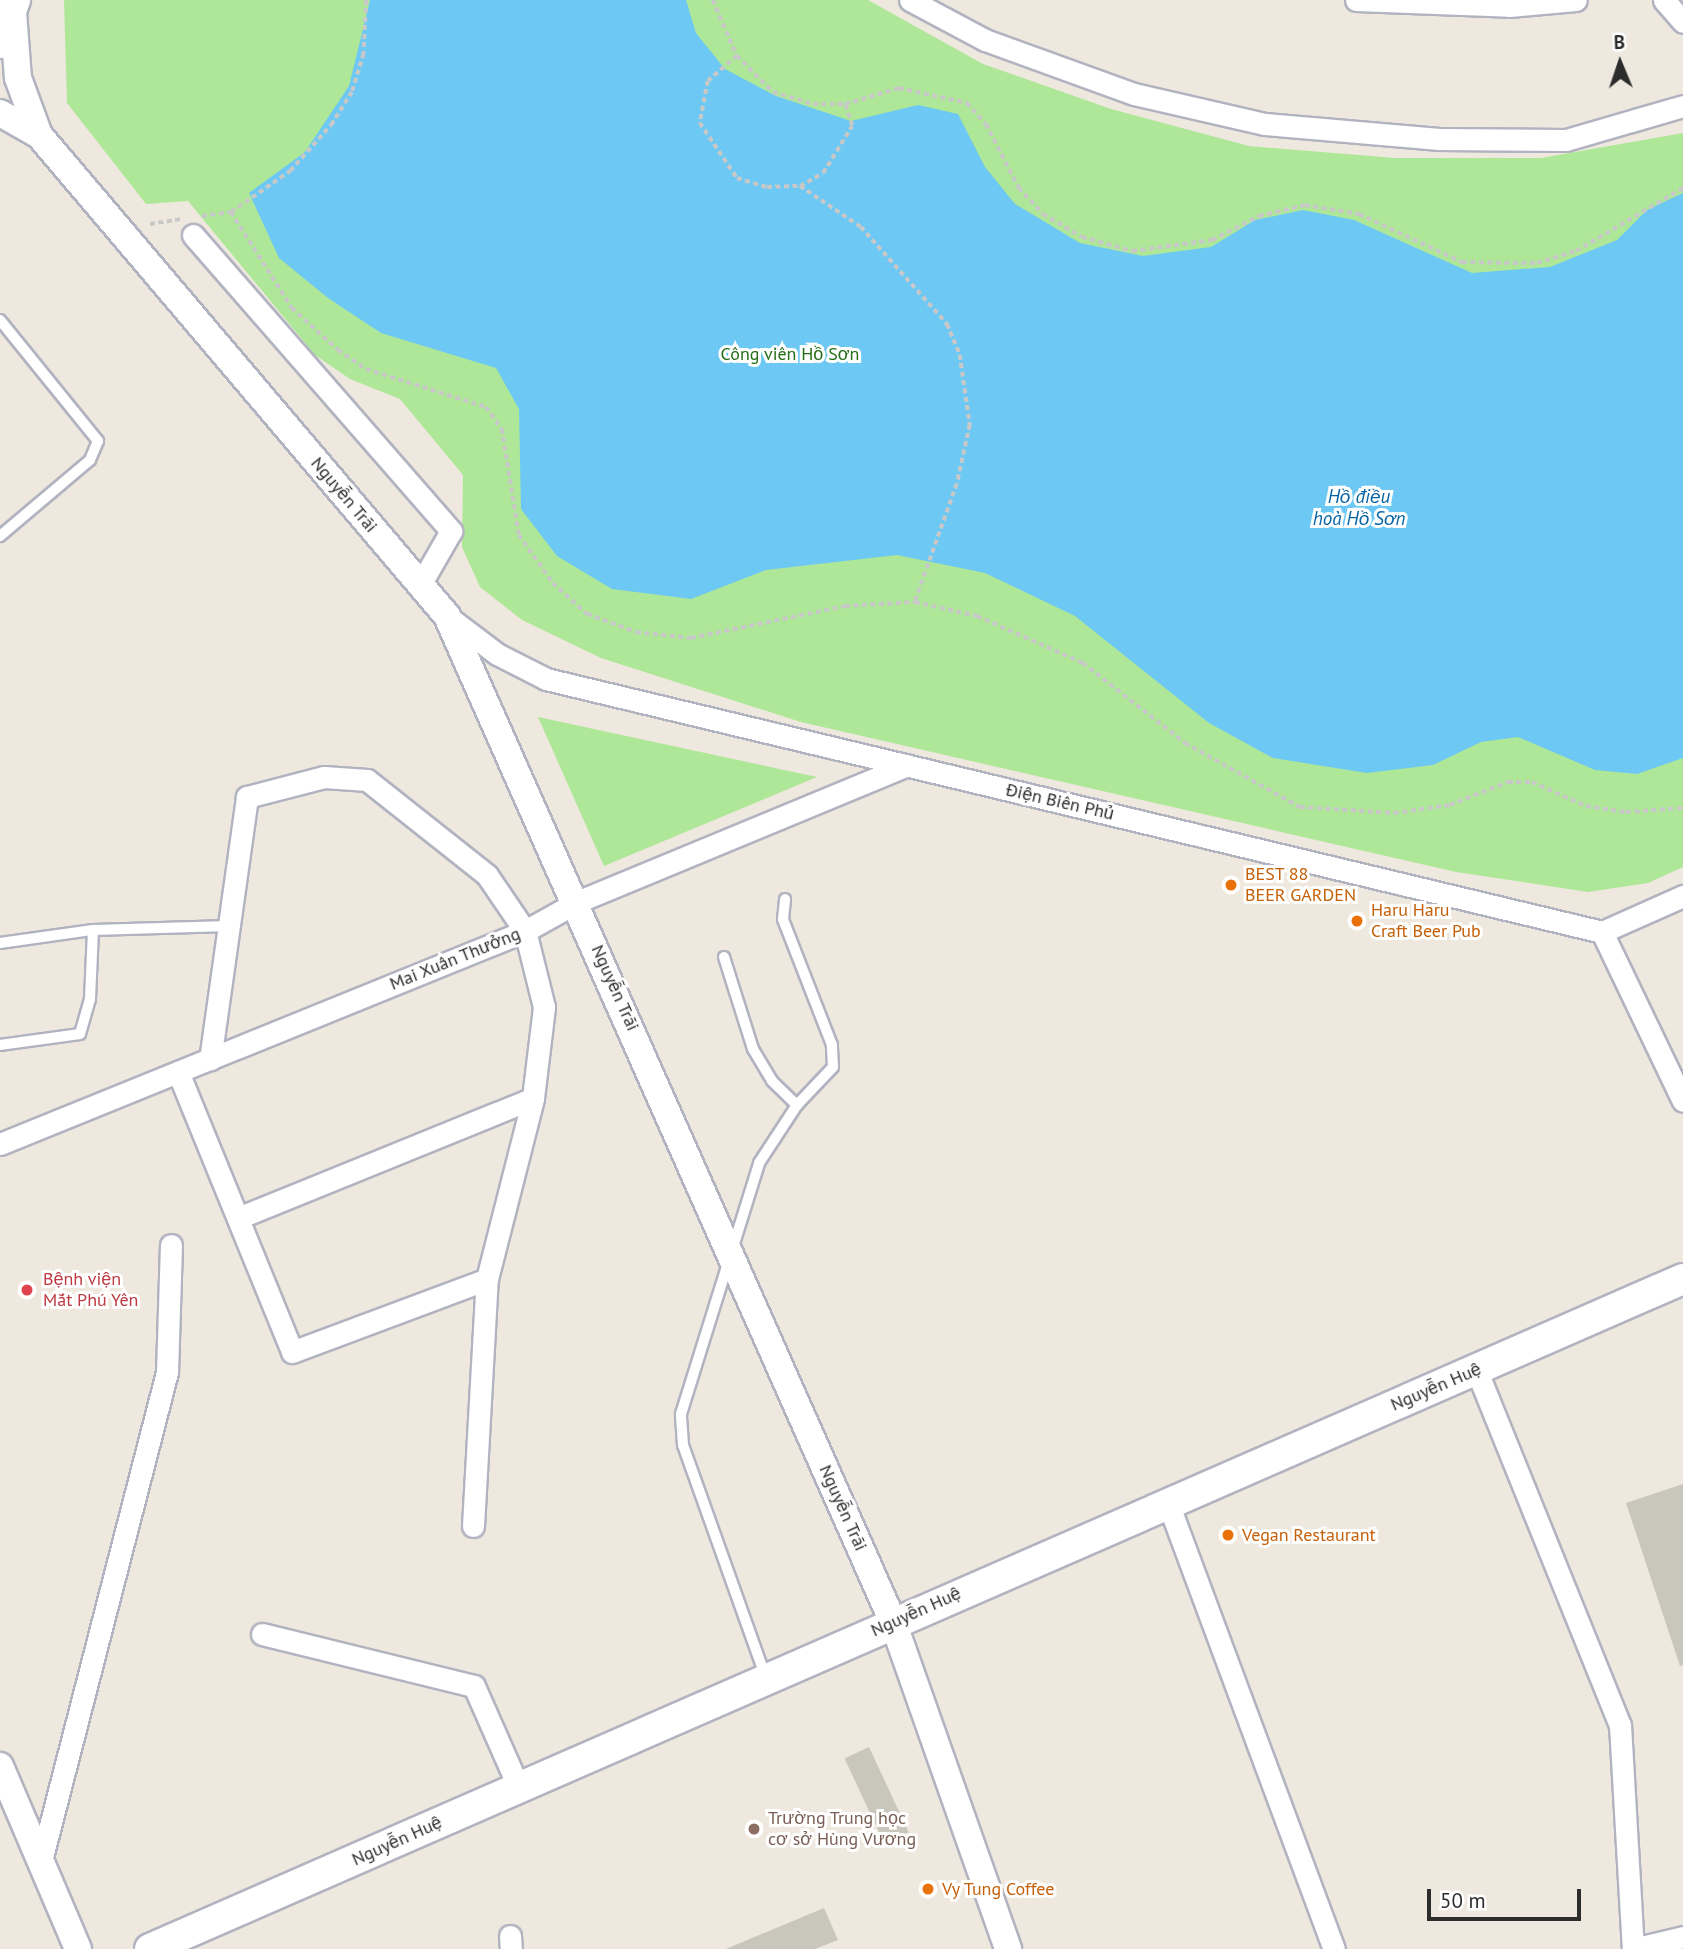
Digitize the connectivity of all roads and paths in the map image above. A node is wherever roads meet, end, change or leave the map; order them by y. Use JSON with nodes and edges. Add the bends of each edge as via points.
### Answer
{"nodes":[{"id":1,"x":366,"y":0,"type":"edge"},
{"id":2,"x":713,"y":0,"type":"edge"},
{"id":3,"x":910,"y":0,"type":"edge"},
{"id":4,"x":1356,"y":0,"type":"edge"},
{"id":5,"x":1576,"y":0,"type":"edge"},
{"id":6,"x":1664,"y":0,"type":"edge"},
{"id":7,"x":14,"y":6,"type":"edge"},
{"id":8,"x":1683,"y":22,"type":"edge"},
{"id":9,"x":0,"y":43,"type":"edge"},
{"id":10,"x":737,"y":56,"type":"junction"},
{"id":11,"x":845,"y":104,"type":"junction"},
{"id":12,"x":1683,"y":106,"type":"edge"},
{"id":13,"x":0,"y":113,"type":"edge"},
{"id":14,"x":39,"y":135,"type":"junction"},
{"id":15,"x":800,"y":186,"type":"junction"},
{"id":16,"x":1683,"y":188,"type":"edge"},
{"id":17,"x":193,"y":235,"type":"dead end"},
{"id":18,"x":0,"y":320,"type":"edge"},
{"id":19,"x":0,"y":536,"type":"edge"},
{"id":20,"x":420,"y":584,"type":"junction"},
{"id":21,"x":915,"y":602,"type":"junction"},
{"id":22,"x":447,"y":617,"type":"junction"},
{"id":23,"x":907,"y":765,"type":"junction"},
{"id":24,"x":1683,"y":808,"type":"edge"},
{"id":25,"x":1683,"y":896,"type":"edge"},
{"id":26,"x":785,"y":899,"type":"dead end"},
{"id":27,"x":577,"y":902,"type":"junction"},
{"id":28,"x":229,"y":926,"type":"junction"},
{"id":29,"x":93,"y":930,"type":"junction"},
{"id":30,"x":525,"y":931,"type":"junction"},
{"id":31,"x":1602,"y":932,"type":"junction"},
{"id":32,"x":0,"y":943,"type":"edge"},
{"id":33,"x":724,"y":957,"type":"dead end"},
{"id":34,"x":0,"y":1045,"type":"edge"},
{"id":35,"x":210,"y":1059,"type":"junction"},
{"id":36,"x":178,"y":1072,"type":"junction"},
{"id":37,"x":1682,"y":1095,"type":"edge"},
{"id":38,"x":533,"y":1098,"type":"junction"},
{"id":39,"x":797,"y":1104,"type":"junction"},
{"id":40,"x":1,"y":1142,"type":"edge"},
{"id":41,"x":238,"y":1219,"type":"junction"},
{"id":42,"x":171,"y":1245,"type":"dead end"},
{"id":43,"x":730,"y":1251,"type":"junction"},
{"id":44,"x":487,"y":1279,"type":"junction"},
{"id":45,"x":1683,"y":1279,"type":"edge"},
{"id":46,"x":1476,"y":1369,"type":"junction"},
{"id":47,"x":1168,"y":1503,"type":"junction"},
{"id":48,"x":473,"y":1526,"type":"dead end"},
{"id":49,"x":893,"y":1622,"type":"junction"},
{"id":50,"x":262,"y":1634,"type":"dead end"},
{"id":51,"x":766,"y":1678,"type":"junction"},
{"id":52,"x":0,"y":1766,"type":"edge"},
{"id":53,"x":519,"y":1788,"type":"junction"},
{"id":54,"x":41,"y":1861,"type":"junction"},
{"id":55,"x":1683,"y":1937,"type":"edge"},
{"id":56,"x":78,"y":1949,"type":"edge"},
{"id":57,"x":150,"y":1949,"type":"edge"},
{"id":58,"x":1008,"y":1949,"type":"edge"},
{"id":59,"x":1334,"y":1949,"type":"edge"},
{"id":60,"x":1633,"y":1949,"type":"edge"}],
"edges":[{"from":1,"to":21,"type":"path","via":[[363,56],[338,114],[290,171],[230,212],[292,308],[366,369],[486,407],[502,429],[519,535],[553,583],[587,614],[636,632],[691,638],[845,606]]},
{"from":2,"to":10,"type":"path"},
{"from":3,"to":12,"type":"street","via":[[985,40],[1134,94],[1265,124],[1439,139],[1566,140]]},
{"from":4,"to":5,"type":"street","via":[[1509,6]]},
{"from":6,"to":8,"type":"street"},
{"from":7,"to":9,"type":"main road"},
{"from":7,"to":14,"type":"street","via":[[18,78]]},
{"from":10,"to":11,"type":"path","via":[[773,92],[813,104]]},
{"from":10,"to":15,"type":"path","via":[[708,81],[701,97],[706,136],[737,178],[767,187]]},
{"from":11,"to":15,"type":"path","via":[[852,126],[846,144],[824,173]]},
{"from":11,"to":16,"type":"path","via":[[899,88],[967,103],[986,124],[1019,188],[1043,214],[1082,237],[1132,251],[1212,240],[1259,216],[1305,205],[1359,214],[1462,262],[1537,263],[1576,251]]},
{"from":13,"to":14,"type":"street"},
{"from":14,"to":20,"type":"street","name":"Nguyễn Trãi"},
{"from":15,"to":21,"type":"path","via":[[861,227],[947,324],[960,355],[970,425],[949,511]]},
{"from":17,"to":20,"type":"street","via":[[451,531]]},
{"from":18,"to":19,"type":"lane","via":[[98,441],[90,460]]},
{"from":20,"to":22,"type":"street","name":"Nguyễn Trãi"},
{"from":21,"to":24,"type":"path","via":[[977,616],[1083,663],[1185,743],[1300,807],[1394,813],[1450,805],[1508,782],[1532,782],[1586,806],[1626,812]]},
{"from":22,"to":23,"type":"street","name":"Điện Biên Phủ","via":[[546,679]]},
{"from":22,"to":27,"type":"street","name":"Nguyễn Trãi"},
{"from":23,"to":27,"type":"street","name":"Mai Xuân Thưởng"},
{"from":23,"to":31,"type":"street","name":"Điện Biên Phủ"},
{"from":25,"to":31,"type":"street"},
{"from":26,"to":39,"type":"lane","via":[[783,919],[832,1045],[827,1081]]},
{"from":27,"to":30,"type":"street","name":"Mai Xuân Thưởng"},
{"from":27,"to":43,"type":"street","name":"Nguyễn Trãi"},
{"from":28,"to":29,"type":"lane"},
{"from":28,"to":30,"type":"street","via":[[247,797],[324,777],[367,780],[408,808],[487,875]]},
{"from":28,"to":35,"type":"street"},
{"from":29,"to":32,"type":"lane"},
{"from":29,"to":34,"type":"lane","via":[[90,999],[80,1034]]},
{"from":30,"to":35,"type":"street","name":"Mai Xuân Thưởng"},
{"from":30,"to":38,"type":"street","via":[[544,1007]]},
{"from":31,"to":37,"type":"street"},
{"from":33,"to":39,"type":"lane","via":[[753,1049],[772,1081]]},
{"from":35,"to":36,"type":"street","name":"Mai Xuân Thưởng"},
{"from":36,"to":40,"type":"street","name":"Mai Xuân Thưởng"},
{"from":36,"to":41,"type":"street"},
{"from":38,"to":41,"type":"street"},
{"from":38,"to":44,"type":"street"},
{"from":39,"to":43,"type":"lane","via":[[759,1163]]},
{"from":41,"to":44,"type":"street","via":[[292,1352]]},
{"from":42,"to":54,"type":"street","via":[[167,1372]]},
{"from":43,"to":49,"type":"street","name":"Nguyễn Trãi"},
{"from":43,"to":51,"type":"lane","via":[[689,1374],[683,1445]]},
{"from":44,"to":48,"type":"street"},
{"from":45,"to":46,"type":"main road","name":"Nguyễn Huệ"},
{"from":46,"to":47,"type":"main road","name":"Nguyễn Huệ"},
{"from":46,"to":60,"type":"street","via":[[1620,1725]]},
{"from":47,"to":49,"type":"main road","name":"Nguyễn Huệ"},
{"from":47,"to":59,"type":"street"},
{"from":49,"to":51,"type":"main road","name":"Nguyễn Huệ"},
{"from":49,"to":58,"type":"street","name":"Nguyễn Trãi"},
{"from":50,"to":53,"type":"street","via":[[474,1686]]},
{"from":51,"to":53,"type":"main road","name":"Nguyễn Huệ"},
{"from":52,"to":54,"type":"street"},
{"from":53,"to":57,"type":"main road","name":"Nguyễn Huệ"},
{"from":54,"to":56,"type":"street"},
{"from":55,"to":60,"type":"street"}]}
